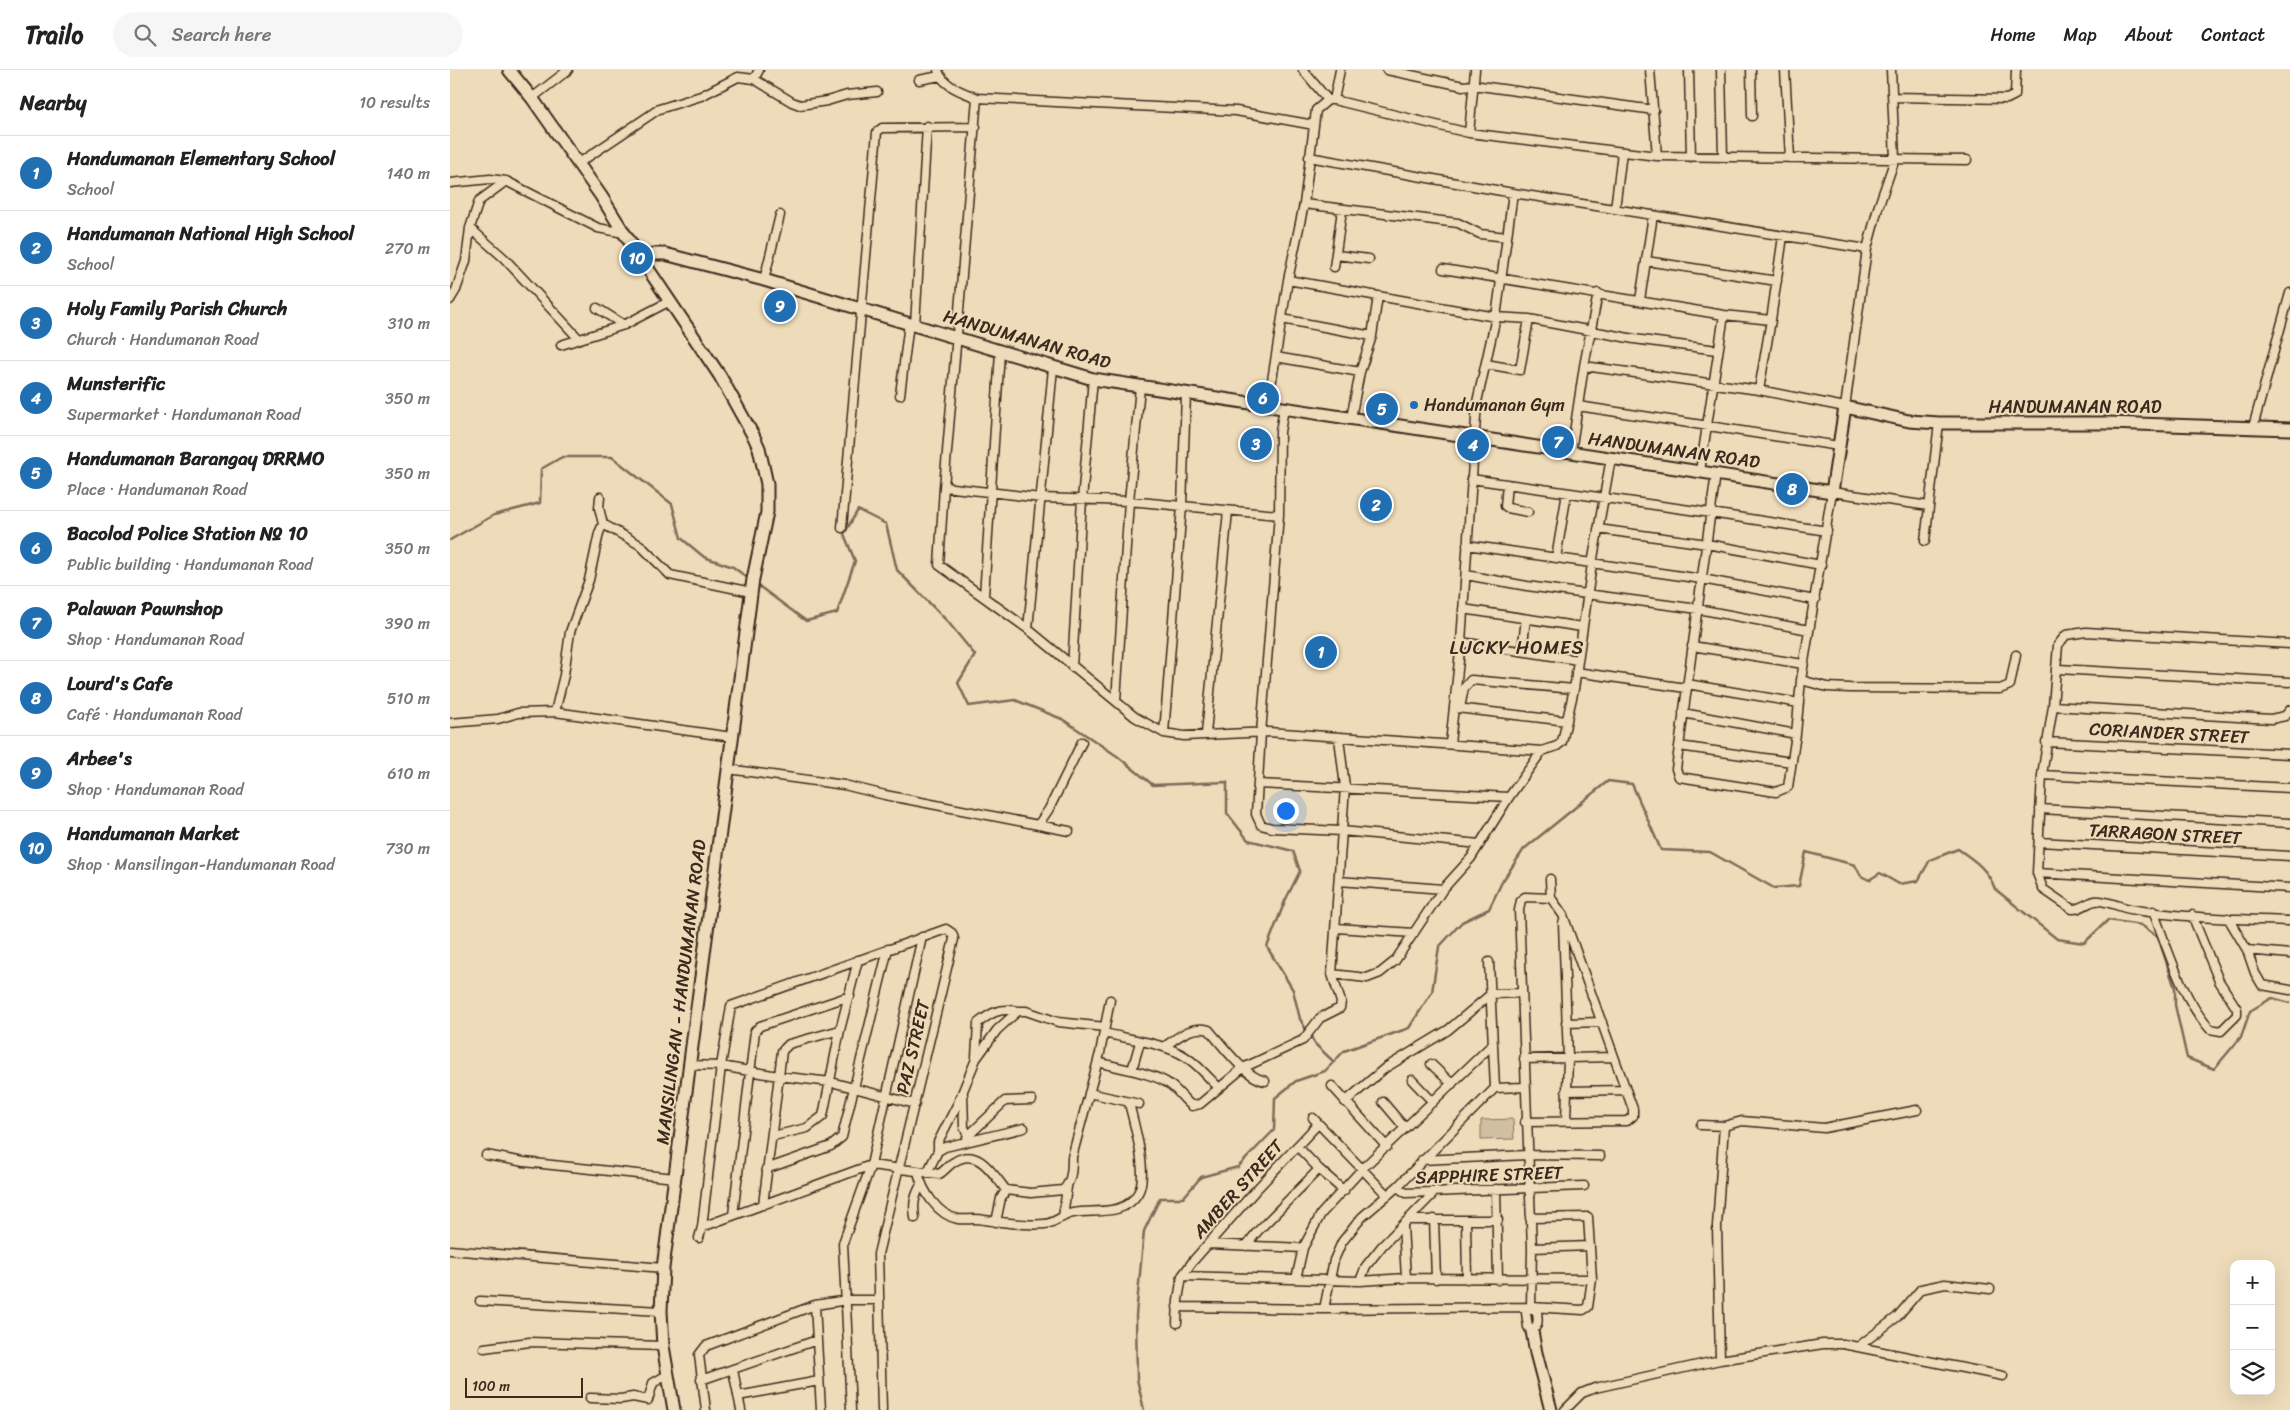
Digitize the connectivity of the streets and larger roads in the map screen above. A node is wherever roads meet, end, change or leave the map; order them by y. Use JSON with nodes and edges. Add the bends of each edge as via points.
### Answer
{"nodes":[{"id":1,"x":509,"y":70,"type":"edge"},
{"id":2,"x":568,"y":70,"type":"edge"},
{"id":3,"x":760,"y":70,"type":"edge"},
{"id":4,"x":1303,"y":70,"type":"edge"},
{"id":5,"x":1340,"y":70,"type":"edge"},
{"id":6,"x":1387,"y":70,"type":"edge"},
{"id":7,"x":1475,"y":70,"type":"edge"},
{"id":8,"x":1650,"y":70,"type":"edge"},
{"id":9,"x":1689,"y":70,"type":"edge"},
{"id":10,"x":1721,"y":70,"type":"edge"},
{"id":11,"x":1751,"y":70,"type":"edge"},
{"id":12,"x":1785,"y":70,"type":"edge"},
{"id":13,"x":1891,"y":70,"type":"edge"},
{"id":14,"x":2016,"y":70,"type":"edge"},
{"id":15,"x":939,"y":73,"type":"edge"},
{"id":16,"x":754,"y":79,"type":"junction"},
{"id":17,"x":919,"y":80,"type":"dead end"},
{"id":18,"x":1473,"y":85,"type":"junction"},
{"id":19,"x":877,"y":92,"type":"dead end"},
{"id":20,"x":1893,"y":97,"type":"junction"},
{"id":21,"x":532,"y":98,"type":"junction"},
{"id":22,"x":977,"y":98,"type":"junction"},
{"id":23,"x":1331,"y":100,"type":"junction"},
{"id":24,"x":1654,"y":110,"type":"junction"},
{"id":25,"x":1752,"y":116,"type":"dead end"},
{"id":26,"x":1314,"y":124,"type":"junction"},
{"id":27,"x":927,"y":126,"type":"junction"},
{"id":28,"x":976,"y":127,"type":"junction"},
{"id":29,"x":1469,"y":133,"type":"junction"},
{"id":30,"x":1622,"y":152,"type":"junction"},
{"id":31,"x":1657,"y":156,"type":"junction"},
{"id":32,"x":1691,"y":156,"type":"junction"},
{"id":33,"x":1309,"y":157,"type":"junction"},
{"id":34,"x":1723,"y":157,"type":"junction"},
{"id":35,"x":1790,"y":158,"type":"junction"},
{"id":36,"x":1896,"y":159,"type":"junction"},
{"id":37,"x":1967,"y":160,"type":"dead end"},
{"id":38,"x":579,"y":163,"type":"junction"},
{"id":39,"x":506,"y":181,"type":"junction"},
{"id":40,"x":450,"y":183,"type":"edge"},
{"id":41,"x":1513,"y":193,"type":"junction"},
{"id":42,"x":1304,"y":204,"type":"junction"},
{"id":43,"x":1615,"y":209,"type":"junction"},
{"id":44,"x":1342,"y":210,"type":"junction"},
{"id":45,"x":780,"y":215,"type":"dead end"},
{"id":46,"x":1653,"y":215,"type":"junction"},
{"id":47,"x":470,"y":228,"type":"junction"},
{"id":48,"x":624,"y":233,"type":"junction"},
{"id":49,"x":1782,"y":236,"type":"junction"},
{"id":50,"x":1507,"y":238,"type":"junction"},
{"id":51,"x":1867,"y":249,"type":"junction"},
{"id":52,"x":1336,"y":255,"type":"junction"},
{"id":53,"x":642,"y":259,"type":"junction"},
{"id":54,"x":1369,"y":259,"type":"dead end"},
{"id":55,"x":1646,"y":261,"type":"junction"},
{"id":56,"x":1334,"y":267,"type":"dead end"},
{"id":57,"x":1443,"y":269,"type":"dead end"},
{"id":58,"x":1502,"y":279,"type":"junction"},
{"id":59,"x":764,"y":280,"type":"junction"},
{"id":60,"x":1288,"y":280,"type":"junction"},
{"id":61,"x":1777,"y":281,"type":"junction"},
{"id":62,"x":1598,"y":293,"type":"junction"},
{"id":63,"x":2290,"y":293,"type":"edge"},
{"id":64,"x":1378,"y":296,"type":"junction"},
{"id":65,"x":450,"y":300,"type":"edge"},
{"id":66,"x":1640,"y":300,"type":"junction"},
{"id":67,"x":670,"y":301,"type":"junction"},
{"id":68,"x":597,"y":308,"type":"dead end"},
{"id":69,"x":862,"y":309,"type":"junction"},
{"id":70,"x":1724,"y":315,"type":"junction"},
{"id":71,"x":1496,"y":317,"type":"junction"},
{"id":72,"x":1529,"y":318,"type":"junction"},
{"id":73,"x":1282,"y":319,"type":"junction"},
{"id":74,"x":1770,"y":320,"type":"junction"},
{"id":75,"x":624,"y":324,"type":"junction"},
{"id":76,"x":912,"y":324,"type":"junction"},
{"id":77,"x":1590,"y":331,"type":"junction"},
{"id":78,"x":1372,"y":336,"type":"junction"},
{"id":79,"x":957,"y":338,"type":"junction"},
{"id":80,"x":579,"y":339,"type":"junction"},
{"id":81,"x":561,"y":345,"type":"dead end"},
{"id":82,"x":1717,"y":350,"type":"junction"},
{"id":83,"x":1000,"y":352,"type":"junction"},
{"id":84,"x":1276,"y":357,"type":"junction"},
{"id":85,"x":1486,"y":364,"type":"junction"},
{"id":86,"x":1584,"y":366,"type":"junction"},
{"id":87,"x":1053,"y":368,"type":"junction"},
{"id":88,"x":1360,"y":372,"type":"junction"},
{"id":89,"x":1093,"y":379,"type":"junction"},
{"id":90,"x":1712,"y":385,"type":"junction"},
{"id":91,"x":1140,"y":387,"type":"junction"},
{"id":92,"x":1759,"y":390,"type":"junction"},
{"id":93,"x":1186,"y":394,"type":"junction"},
{"id":94,"x":900,"y":395,"type":"dead end"},
{"id":95,"x":1268,"y":405,"type":"junction"},
{"id":96,"x":1578,"y":406,"type":"junction"},
{"id":97,"x":1284,"y":408,"type":"junction"},
{"id":98,"x":1845,"y":408,"type":"junction"},
{"id":99,"x":1351,"y":418,"type":"junction"},
{"id":100,"x":1939,"y":423,"type":"junction"},
{"id":101,"x":1706,"y":424,"type":"junction"},
{"id":102,"x":2252,"y":427,"type":"junction"},
{"id":103,"x":2290,"y":429,"type":"edge"},
{"id":104,"x":1474,"y":437,"type":"junction"},
{"id":105,"x":1839,"y":446,"type":"junction"},
{"id":106,"x":1571,"y":452,"type":"junction"},
{"id":107,"x":1611,"y":458,"type":"junction"},
{"id":108,"x":1700,"y":471,"type":"junction"},
{"id":109,"x":1716,"y":473,"type":"junction"},
{"id":110,"x":1471,"y":479,"type":"junction"},
{"id":111,"x":1507,"y":484,"type":"junction"},
{"id":112,"x":944,"y":487,"type":"junction"},
{"id":113,"x":989,"y":491,"type":"junction"},
{"id":114,"x":1832,"y":492,"type":"junction"},
{"id":115,"x":1567,"y":493,"type":"junction"},
{"id":116,"x":600,"y":497,"type":"dead end"},
{"id":117,"x":1041,"y":498,"type":"junction"},
{"id":118,"x":1604,"y":498,"type":"junction"},
{"id":119,"x":1082,"y":500,"type":"junction"},
{"id":120,"x":1129,"y":501,"type":"junction"},
{"id":121,"x":1182,"y":506,"type":"junction"},
{"id":122,"x":1929,"y":506,"type":"junction"},
{"id":123,"x":1228,"y":511,"type":"junction"},
{"id":124,"x":1528,"y":512,"type":"dead end"},
{"id":125,"x":1711,"y":513,"type":"junction"},
{"id":126,"x":1279,"y":515,"type":"junction"},
{"id":127,"x":603,"y":524,"type":"junction"},
{"id":128,"x":842,"y":528,"type":"dead end"},
{"id":129,"x":1598,"y":529,"type":"junction"},
{"id":130,"x":1827,"y":532,"type":"junction"},
{"id":131,"x":1925,"y":541,"type":"dead end"},
{"id":132,"x":1707,"y":544,"type":"junction"},
{"id":133,"x":1467,"y":545,"type":"junction"},
{"id":134,"x":1556,"y":558,"type":"junction"},
{"id":135,"x":1592,"y":564,"type":"junction"},
{"id":136,"x":1821,"y":565,"type":"junction"},
{"id":137,"x":1466,"y":575,"type":"junction"},
{"id":138,"x":1702,"y":579,"type":"junction"},
{"id":139,"x":751,"y":587,"type":"junction"},
{"id":140,"x":1588,"y":595,"type":"junction"},
{"id":141,"x":984,"y":596,"type":"junction"},
{"id":142,"x":1814,"y":600,"type":"junction"},
{"id":143,"x":1463,"y":609,"type":"junction"},
{"id":144,"x":1698,"y":609,"type":"junction"},
{"id":145,"x":1526,"y":619,"type":"junction"},
{"id":146,"x":1582,"y":627,"type":"junction"},
{"id":147,"x":1028,"y":629,"type":"junction"},
{"id":148,"x":1809,"y":630,"type":"junction"},
{"id":149,"x":1461,"y":642,"type":"junction"},
{"id":150,"x":2290,"y":644,"type":"edge"},
{"id":151,"x":1692,"y":646,"type":"junction"},
{"id":152,"x":1522,"y":651,"type":"junction"},
{"id":153,"x":2016,"y":655,"type":"dead end"},
{"id":154,"x":1578,"y":660,"type":"junction"},
{"id":155,"x":1803,"y":664,"type":"junction"},
{"id":156,"x":1072,"y":667,"type":"junction"},
{"id":157,"x":2058,"y":668,"type":"junction"},
{"id":158,"x":1576,"y":672,"type":"junction"},
{"id":159,"x":1801,"y":680,"type":"junction"},
{"id":160,"x":2290,"y":682,"type":"edge"},
{"id":161,"x":1687,"y":686,"type":"junction"},
{"id":162,"x":1574,"y":689,"type":"junction"},
{"id":163,"x":1116,"y":701,"type":"junction"},
{"id":164,"x":1799,"y":703,"type":"junction"},
{"id":165,"x":2054,"y":706,"type":"junction"},
{"id":166,"x":1457,"y":708,"type":"junction"},
{"id":167,"x":2290,"y":710,"type":"edge"},
{"id":168,"x":555,"y":712,"type":"junction"},
{"id":169,"x":1683,"y":713,"type":"junction"},
{"id":170,"x":1567,"y":721,"type":"junction"},
{"id":171,"x":450,"y":723,"type":"edge"},
{"id":172,"x":1164,"y":733,"type":"junction"},
{"id":173,"x":1206,"y":733,"type":"junction"},
{"id":174,"x":1261,"y":733,"type":"junction"},
{"id":175,"x":1796,"y":734,"type":"junction"},
{"id":176,"x":732,"y":737,"type":"junction"},
{"id":177,"x":1339,"y":738,"type":"junction"},
{"id":178,"x":1082,"y":742,"type":"dead end"},
{"id":179,"x":2046,"y":742,"type":"junction"},
{"id":180,"x":1450,"y":744,"type":"junction"},
{"id":181,"x":1680,"y":746,"type":"junction"},
{"id":182,"x":1542,"y":751,"type":"junction"},
{"id":183,"x":2290,"y":754,"type":"edge"},
{"id":184,"x":1792,"y":762,"type":"junction"},
{"id":185,"x":728,"y":769,"type":"junction"},
{"id":186,"x":2042,"y":776,"type":"junction"},
{"id":187,"x":1260,"y":784,"type":"junction"},
{"id":188,"x":1344,"y":787,"type":"junction"},
{"id":189,"x":2290,"y":788,"type":"edge"},
{"id":190,"x":1508,"y":798,"type":"junction"},
{"id":191,"x":2040,"y":809,"type":"junction"},
{"id":192,"x":2290,"y":823,"type":"edge"},
{"id":193,"x":1038,"y":825,"type":"junction"},
{"id":194,"x":1069,"y":831,"type":"dead end"},
{"id":195,"x":1342,"y":831,"type":"junction"},
{"id":196,"x":2038,"y":842,"type":"junction"},
{"id":197,"x":1480,"y":844,"type":"junction"},
{"id":198,"x":2290,"y":856,"type":"edge"},
{"id":199,"x":2037,"y":873,"type":"junction"},
{"id":200,"x":1550,"y":879,"type":"dead end"},
{"id":201,"x":1339,"y":881,"type":"junction"},
{"id":202,"x":2290,"y":888,"type":"edge"},
{"id":203,"x":1443,"y":889,"type":"junction"},
{"id":204,"x":1551,"y":898,"type":"junction"},
{"id":205,"x":2152,"y":911,"type":"junction"},
{"id":206,"x":1563,"y":914,"type":"junction"},
{"id":207,"x":2192,"y":915,"type":"junction"},
{"id":208,"x":2228,"y":918,"type":"junction"},
{"id":209,"x":2290,"y":921,"type":"edge"},
{"id":210,"x":1336,"y":928,"type":"junction"},
{"id":211,"x":1414,"y":933,"type":"junction"},
{"id":212,"x":922,"y":937,"type":"junction"},
{"id":213,"x":888,"y":949,"type":"junction"},
{"id":214,"x":2247,"y":950,"type":"junction"},
{"id":215,"x":2290,"y":954,"type":"edge"},
{"id":216,"x":858,"y":960,"type":"junction"},
{"id":217,"x":1489,"y":962,"type":"dead end"},
{"id":218,"x":1332,"y":974,"type":"junction"},
{"id":219,"x":2290,"y":990,"type":"edge"},
{"id":220,"x":1522,"y":993,"type":"junction"},
{"id":221,"x":1491,"y":994,"type":"junction"},
{"id":222,"x":850,"y":996,"type":"junction"},
{"id":223,"x":1110,"y":1000,"type":"dead end"},
{"id":224,"x":1018,"y":1011,"type":"junction"},
{"id":225,"x":1602,"y":1022,"type":"junction"},
{"id":226,"x":1566,"y":1023,"type":"junction"},
{"id":227,"x":840,"y":1030,"type":"junction"},
{"id":228,"x":1104,"y":1030,"type":"junction"},
{"id":229,"x":1140,"y":1042,"type":"junction"},
{"id":230,"x":1493,"y":1044,"type":"junction"},
{"id":231,"x":1164,"y":1047,"type":"junction"},
{"id":232,"x":1614,"y":1057,"type":"junction"},
{"id":233,"x":1568,"y":1058,"type":"junction"},
{"id":234,"x":976,"y":1059,"type":"junction"},
{"id":235,"x":1524,"y":1059,"type":"junction"},
{"id":236,"x":1098,"y":1062,"type":"junction"},
{"id":237,"x":1431,"y":1064,"type":"dead end"},
{"id":238,"x":690,"y":1065,"type":"junction"},
{"id":239,"x":721,"y":1066,"type":"junction"},
{"id":240,"x":1243,"y":1068,"type":"junction"},
{"id":241,"x":1132,"y":1070,"type":"junction"},
{"id":242,"x":750,"y":1071,"type":"junction"},
{"id":243,"x":778,"y":1076,"type":"junction"},
{"id":244,"x":1412,"y":1080,"type":"dead end"},
{"id":245,"x":1265,"y":1081,"type":"dead end"},
{"id":246,"x":831,"y":1082,"type":"junction"},
{"id":247,"x":1452,"y":1084,"type":"junction"},
{"id":248,"x":1332,"y":1086,"type":"dead end"},
{"id":249,"x":1525,"y":1087,"type":"junction"},
{"id":250,"x":855,"y":1088,"type":"junction"},
{"id":251,"x":1220,"y":1088,"type":"junction"},
{"id":252,"x":1495,"y":1088,"type":"junction"},
{"id":253,"x":1626,"y":1090,"type":"junction"},
{"id":254,"x":1566,"y":1091,"type":"junction"},
{"id":255,"x":963,"y":1092,"type":"junction"},
{"id":256,"x":1089,"y":1093,"type":"junction"},
{"id":257,"x":885,"y":1096,"type":"junction"},
{"id":258,"x":1032,"y":1100,"type":"dead end"},
{"id":259,"x":1345,"y":1102,"type":"junction"},
{"id":260,"x":1383,"y":1102,"type":"dead end"},
{"id":261,"x":1434,"y":1102,"type":"junction"},
{"id":262,"x":1129,"y":1103,"type":"junction"},
{"id":263,"x":915,"y":1104,"type":"junction"},
{"id":264,"x":1139,"y":1104,"type":"dead end"},
{"id":265,"x":1917,"y":1110,"type":"dead end"},
{"id":266,"x":1566,"y":1121,"type":"junction"},
{"id":267,"x":1525,"y":1122,"type":"junction"},
{"id":268,"x":1701,"y":1125,"type":"dead end"},
{"id":269,"x":1724,"y":1126,"type":"junction"},
{"id":270,"x":1024,"y":1128,"type":"dead end"},
{"id":271,"x":1405,"y":1128,"type":"junction"},
{"id":272,"x":773,"y":1136,"type":"junction"},
{"id":273,"x":966,"y":1139,"type":"junction"},
{"id":274,"x":1297,"y":1146,"type":"junction"},
{"id":275,"x":1387,"y":1147,"type":"junction"},
{"id":276,"x":938,"y":1151,"type":"junction"},
{"id":277,"x":486,"y":1155,"type":"dead end"},
{"id":278,"x":1527,"y":1155,"type":"junction"},
{"id":279,"x":1600,"y":1156,"type":"dead end"},
{"id":280,"x":1422,"y":1160,"type":"junction"},
{"id":281,"x":870,"y":1165,"type":"junction"},
{"id":282,"x":766,"y":1168,"type":"junction"},
{"id":283,"x":898,"y":1168,"type":"junction"},
{"id":284,"x":1363,"y":1168,"type":"junction"},
{"id":285,"x":1319,"y":1169,"type":"junction"},
{"id":286,"x":918,"y":1172,"type":"junction"},
{"id":287,"x":927,"y":1173,"type":"junction"},
{"id":288,"x":675,"y":1178,"type":"junction"},
{"id":289,"x":922,"y":1185,"type":"junction"},
{"id":290,"x":1584,"y":1186,"type":"dead end"},
{"id":291,"x":1066,"y":1187,"type":"junction"},
{"id":292,"x":1397,"y":1187,"type":"junction"},
{"id":293,"x":1529,"y":1188,"type":"junction"},
{"id":294,"x":1496,"y":1189,"type":"junction"},
{"id":295,"x":1006,"y":1190,"type":"junction"},
{"id":296,"x":1344,"y":1191,"type":"junction"},
{"id":297,"x":1436,"y":1191,"type":"junction"},
{"id":298,"x":1387,"y":1195,"type":"junction"},
{"id":299,"x":763,"y":1205,"type":"junction"},
{"id":300,"x":733,"y":1215,"type":"junction"},
{"id":301,"x":1062,"y":1217,"type":"junction"},
{"id":302,"x":915,"y":1218,"type":"dead end"},
{"id":303,"x":1530,"y":1218,"type":"junction"},
{"id":304,"x":1434,"y":1219,"type":"junction"},
{"id":305,"x":1498,"y":1220,"type":"junction"},
{"id":306,"x":1466,"y":1221,"type":"junction"},
{"id":307,"x":996,"y":1222,"type":"junction"},
{"id":308,"x":1406,"y":1223,"type":"junction"},
{"id":309,"x":702,"y":1227,"type":"junction"},
{"id":310,"x":699,"y":1238,"type":"dead end"},
{"id":311,"x":1208,"y":1244,"type":"junction"},
{"id":312,"x":1246,"y":1246,"type":"junction"},
{"id":313,"x":1590,"y":1246,"type":"junction"},
{"id":314,"x":1303,"y":1248,"type":"junction"},
{"id":315,"x":1532,"y":1248,"type":"junction"},
{"id":316,"x":450,"y":1250,"type":"edge"},
{"id":317,"x":663,"y":1268,"type":"junction"},
{"id":318,"x":1182,"y":1276,"type":"junction"},
{"id":319,"x":1406,"y":1278,"type":"junction"},
{"id":320,"x":1436,"y":1278,"type":"junction"},
{"id":321,"x":1296,"y":1279,"type":"junction"},
{"id":322,"x":1592,"y":1279,"type":"junction"},
{"id":323,"x":1330,"y":1280,"type":"junction"},
{"id":324,"x":1467,"y":1280,"type":"junction"},
{"id":325,"x":1498,"y":1280,"type":"junction"},
{"id":326,"x":1530,"y":1280,"type":"junction"},
{"id":327,"x":1360,"y":1282,"type":"junction"},
{"id":328,"x":1990,"y":1289,"type":"dead end"},
{"id":329,"x":847,"y":1300,"type":"junction"},
{"id":330,"x":878,"y":1300,"type":"junction"},
{"id":331,"x":480,"y":1301,"type":"dead end"},
{"id":332,"x":815,"y":1305,"type":"junction"},
{"id":333,"x":1177,"y":1307,"type":"junction"},
{"id":334,"x":1531,"y":1307,"type":"junction"},
{"id":335,"x":1324,"y":1309,"type":"junction"},
{"id":336,"x":661,"y":1311,"type":"junction"},
{"id":337,"x":1177,"y":1323,"type":"dead end"},
{"id":338,"x":1532,"y":1331,"type":"joint"},
{"id":339,"x":817,"y":1340,"type":"junction"},
{"id":340,"x":663,"y":1346,"type":"junction"},
{"id":341,"x":1859,"y":1346,"type":"junction"},
{"id":342,"x":484,"y":1348,"type":"dead end"},
{"id":343,"x":1720,"y":1360,"type":"junction"},
{"id":344,"x":733,"y":1370,"type":"junction"},
{"id":345,"x":667,"y":1375,"type":"junction"},
{"id":346,"x":2003,"y":1376,"type":"dead end"},
{"id":347,"x":701,"y":1380,"type":"junction"},
{"id":348,"x":818,"y":1381,"type":"junction"},
{"id":349,"x":738,"y":1396,"type":"junction"},
{"id":350,"x":590,"y":1398,"type":"dead end"},
{"id":351,"x":674,"y":1410,"type":"edge"},
{"id":352,"x":706,"y":1410,"type":"edge"},
{"id":353,"x":740,"y":1410,"type":"edge"},
{"id":354,"x":821,"y":1410,"type":"edge"},
{"id":355,"x":849,"y":1410,"type":"edge"},
{"id":356,"x":882,"y":1410,"type":"edge"},
{"id":357,"x":1551,"y":1410,"type":"edge"},
{"id":358,"x":1565,"y":1410,"type":"edge"}],
"edges":[{"from":1,"to":21,"type":"street","name":"MANSILINGAN - HANDUMANAN ROAD"},
{"from":2,"to":21,"type":"street"},
{"from":3,"to":16,"type":"street"},
{"from":4,"to":23,"type":"street"},
{"from":5,"to":23,"type":"street"},
{"from":6,"to":18,"type":"street","via":[[1463,86]]},
{"from":7,"to":18,"type":"street"},
{"from":8,"to":24,"type":"street"},
{"from":9,"to":32,"type":"street"},
{"from":10,"to":34,"type":"street"},
{"from":11,"to":25,"type":"street"},
{"from":12,"to":35,"type":"street"},
{"from":13,"to":20,"type":"street"},
{"from":14,"to":20,"type":"street","via":[[2016,95],[2008,99]]},
{"from":15,"to":17,"type":"street"},
{"from":15,"to":22,"type":"street","via":[[956,89]]},
{"from":16,"to":19,"type":"street","via":[[800,104]]},
{"from":16,"to":38,"type":"street","via":[[738,77],[702,96],[659,109]]},
{"from":18,"to":24,"type":"street"},
{"from":18,"to":29,"type":"street"},
{"from":20,"to":36,"type":"street"},
{"from":21,"to":38,"type":"street","name":"MANSILINGAN - HANDUMANAN ROAD"},
{"from":22,"to":26,"type":"street","via":[[1236,110]]},
{"from":22,"to":28,"type":"street"},
{"from":23,"to":26,"type":"street","via":[[1316,110]]},
{"from":23,"to":29,"type":"street"},
{"from":24,"to":31,"type":"street"},
{"from":26,"to":33,"type":"street"},
{"from":27,"to":28,"type":"street"},
{"from":27,"to":69,"type":"street","via":[[882,128],[877,132]]},
{"from":27,"to":76,"type":"street"},
{"from":28,"to":79,"type":"street"},
{"from":29,"to":30,"type":"street"},
{"from":30,"to":31,"type":"street"},
{"from":30,"to":43,"type":"street"},
{"from":31,"to":32,"type":"street"},
{"from":32,"to":34,"type":"street"},
{"from":33,"to":41,"type":"street"},
{"from":33,"to":42,"type":"street"},
{"from":34,"to":35,"type":"street"},
{"from":35,"to":36,"type":"street"},
{"from":36,"to":37,"type":"street"},
{"from":36,"to":51,"type":"street"},
{"from":38,"to":48,"type":"street","name":"MANSILINGAN - HANDUMANAN ROAD"},
{"from":39,"to":40,"type":"street"},
{"from":39,"to":47,"type":"street","via":[[479,201]]},
{"from":39,"to":48,"type":"street","via":[[598,228]]},
{"from":41,"to":43,"type":"street"},
{"from":41,"to":50,"type":"street"},
{"from":42,"to":44,"type":"street"},
{"from":42,"to":60,"type":"street"},
{"from":43,"to":46,"type":"street"},
{"from":44,"to":50,"type":"street","via":[[1458,223],[1480,234]]},
{"from":44,"to":52,"type":"street"},
{"from":45,"to":59,"type":"street"},
{"from":46,"to":49,"type":"street"},
{"from":46,"to":55,"type":"street"},
{"from":47,"to":65,"type":"street","via":[[466,261]]},
{"from":47,"to":80,"type":"street","via":[[504,258]]},
{"from":48,"to":53,"type":"street","name":"MANSILINGAN - HANDUMANAN ROAD"},
{"from":49,"to":51,"type":"street"},
{"from":49,"to":61,"type":"street"},
{"from":50,"to":58,"type":"street"},
{"from":51,"to":98,"type":"street"},
{"from":52,"to":54,"type":"street"},
{"from":52,"to":56,"type":"street"},
{"from":53,"to":59,"type":"street","name":"HANDUMANAN ROAD","via":[[653,254],[665,254]]},
{"from":53,"to":67,"type":"street","name":"MANSILINGAN - HANDUMANAN ROAD"},
{"from":55,"to":61,"type":"street"},
{"from":55,"to":66,"type":"street"},
{"from":57,"to":58,"type":"street"},
{"from":58,"to":62,"type":"street"},
{"from":58,"to":71,"type":"street"},
{"from":59,"to":69,"type":"street","name":"HANDUMANAN ROAD"},
{"from":60,"to":64,"type":"street"},
{"from":60,"to":73,"type":"street"},
{"from":61,"to":74,"type":"street"},
{"from":62,"to":66,"type":"street"},
{"from":62,"to":77,"type":"street"},
{"from":63,"to":102,"type":"street"},
{"from":64,"to":71,"type":"street"},
{"from":64,"to":78,"type":"street"},
{"from":66,"to":70,"type":"street"},
{"from":67,"to":75,"type":"street"},
{"from":67,"to":139,"type":"street","name":"MANSILINGAN - HANDUMANAN ROAD","via":[[720,376],[759,448],[767,484],[767,512]]},
{"from":68,"to":75,"type":"street"},
{"from":69,"to":76,"type":"street","name":"HANDUMANAN ROAD"},
{"from":69,"to":128,"type":"street"},
{"from":70,"to":74,"type":"street"},
{"from":70,"to":82,"type":"street"},
{"from":71,"to":72,"type":"street"},
{"from":71,"to":85,"type":"street"},
{"from":72,"to":77,"type":"street"},
{"from":72,"to":85,"type":"street","via":[[1520,370]]},
{"from":73,"to":78,"type":"street"},
{"from":73,"to":84,"type":"street"},
{"from":74,"to":92,"type":"street"},
{"from":75,"to":80,"type":"street"},
{"from":76,"to":79,"type":"street","name":"HANDUMANAN ROAD"},
{"from":76,"to":94,"type":"street"},
{"from":77,"to":82,"type":"street"},
{"from":77,"to":86,"type":"street"},
{"from":78,"to":88,"type":"street"},
{"from":79,"to":83,"type":"street","name":"HANDUMANAN ROAD"},
{"from":79,"to":112,"type":"street"},
{"from":80,"to":81,"type":"street"},
{"from":82,"to":90,"type":"street"},
{"from":83,"to":87,"type":"street","name":"HANDUMANAN ROAD"},
{"from":83,"to":113,"type":"street"},
{"from":84,"to":88,"type":"street"},
{"from":84,"to":95,"type":"street"},
{"from":85,"to":104,"type":"street","via":[[1477,402]]},
{"from":86,"to":90,"type":"street"},
{"from":86,"to":96,"type":"street"},
{"from":87,"to":89,"type":"street","name":"HANDUMANAN ROAD"},
{"from":87,"to":117,"type":"street"},
{"from":88,"to":99,"type":"street"},
{"from":89,"to":91,"type":"street","name":"HANDUMANAN ROAD"},
{"from":89,"to":119,"type":"street"},
{"from":90,"to":92,"type":"street"},
{"from":90,"to":101,"type":"street"},
{"from":91,"to":93,"type":"street","name":"HANDUMANAN ROAD"},
{"from":91,"to":120,"type":"street"},
{"from":92,"to":98,"type":"street"},
{"from":93,"to":95,"type":"street","name":"HANDUMANAN ROAD"},
{"from":93,"to":121,"type":"street"},
{"from":95,"to":97,"type":"street","name":"HANDUMANAN ROAD"},
{"from":96,"to":101,"type":"street"},
{"from":96,"to":106,"type":"street"},
{"from":97,"to":99,"type":"street","name":"HANDUMANAN ROAD"},
{"from":97,"to":126,"type":"street","via":[[1280,432]]},
{"from":98,"to":100,"type":"street","name":"HANDUMANAN ROAD"},
{"from":98,"to":105,"type":"street"},
{"from":99,"to":104,"type":"street","name":"HANDUMANAN ROAD"},
{"from":100,"to":102,"type":"street","name":"HANDUMANAN ROAD"},
{"from":100,"to":122,"type":"street"},
{"from":101,"to":105,"type":"street"},
{"from":101,"to":108,"type":"street"},
{"from":102,"to":103,"type":"street","name":"HANDUMANAN ROAD"},
{"from":104,"to":106,"type":"street","name":"HANDUMANAN ROAD"},
{"from":104,"to":110,"type":"street"},
{"from":105,"to":114,"type":"street"},
{"from":106,"to":107,"type":"street","name":"HANDUMANAN ROAD"},
{"from":107,"to":108,"type":"street","name":"HANDUMANAN ROAD"},
{"from":107,"to":118,"type":"street"},
{"from":108,"to":109,"type":"street","name":"HANDUMANAN ROAD"},
{"from":109,"to":114,"type":"street","name":"HANDUMANAN ROAD"},
{"from":109,"to":125,"type":"street"},
{"from":110,"to":111,"type":"street"},
{"from":110,"to":133,"type":"street"},
{"from":111,"to":115,"type":"street"},
{"from":111,"to":124,"type":"street","via":[[1506,506]]},
{"from":112,"to":113,"type":"street"},
{"from":112,"to":141,"type":"street","via":[[938,563]]},
{"from":113,"to":117,"type":"street"},
{"from":113,"to":141,"type":"street"},
{"from":114,"to":122,"type":"street"},
{"from":114,"to":130,"type":"street"},
{"from":115,"to":118,"type":"street"},
{"from":115,"to":134,"type":"street"},
{"from":116,"to":127,"type":"street"},
{"from":117,"to":119,"type":"street"},
{"from":117,"to":147,"type":"street"},
{"from":118,"to":125,"type":"street"},
{"from":118,"to":129,"type":"street"},
{"from":119,"to":120,"type":"street"},
{"from":119,"to":156,"type":"street"},
{"from":120,"to":121,"type":"street"},
{"from":120,"to":163,"type":"street"},
{"from":121,"to":123,"type":"street"},
{"from":121,"to":172,"type":"street"},
{"from":122,"to":131,"type":"street"},
{"from":123,"to":126,"type":"street"},
{"from":123,"to":173,"type":"street"},
{"from":125,"to":130,"type":"street"},
{"from":125,"to":132,"type":"street"},
{"from":126,"to":174,"type":"street"},
{"from":127,"to":139,"type":"street","via":[[632,539],[670,575]]},
{"from":127,"to":168,"type":"street","via":[[589,580],[570,632]]},
{"from":129,"to":132,"type":"street"},
{"from":129,"to":135,"type":"street"},
{"from":130,"to":136,"type":"street"},
{"from":132,"to":136,"type":"street"},
{"from":132,"to":138,"type":"street"},
{"from":133,"to":134,"type":"street"},
{"from":133,"to":137,"type":"street"},
{"from":134,"to":135,"type":"street"},
{"from":135,"to":138,"type":"street"},
{"from":135,"to":140,"type":"street"},
{"from":136,"to":142,"type":"street"},
{"from":137,"to":140,"type":"street"},
{"from":137,"to":143,"type":"street"},
{"from":138,"to":142,"type":"street"},
{"from":138,"to":144,"type":"street"},
{"from":139,"to":176,"type":"street","name":"MANSILINGAN - HANDUMANAN ROAD"},
{"from":140,"to":144,"type":"street"},
{"from":140,"to":146,"type":"street"},
{"from":141,"to":147,"type":"street"},
{"from":142,"to":148,"type":"street"},
{"from":143,"to":145,"type":"street"},
{"from":143,"to":149,"type":"street"},
{"from":144,"to":148,"type":"street"},
{"from":144,"to":151,"type":"street"},
{"from":145,"to":146,"type":"street"},
{"from":145,"to":152,"type":"street"},
{"from":146,"to":154,"type":"street"},
{"from":147,"to":156,"type":"street"},
{"from":148,"to":155,"type":"street"},
{"from":149,"to":152,"type":"street"},
{"from":149,"to":166,"type":"street"},
{"from":150,"to":157,"type":"street","via":[[2086,632],[2066,635],[2058,646]]},
{"from":151,"to":155,"type":"street"},
{"from":151,"to":161,"type":"street"},
{"from":152,"to":154,"type":"street"},
{"from":153,"to":159,"type":"street","via":[[2010,685],[2000,689],[1827,687]]},
{"from":154,"to":158,"type":"street"},
{"from":155,"to":159,"type":"street"},
{"from":156,"to":163,"type":"street"},
{"from":157,"to":160,"type":"street"},
{"from":157,"to":165,"type":"street"},
{"from":158,"to":161,"type":"street"},
{"from":158,"to":162,"type":"street"},
{"from":159,"to":164,"type":"street"},
{"from":161,"to":164,"type":"street"},
{"from":161,"to":169,"type":"street"},
{"from":162,"to":166,"type":"street","via":[[1471,680],[1464,688]]},
{"from":162,"to":170,"type":"street"},
{"from":163,"to":172,"type":"street","via":[[1135,717]]},
{"from":164,"to":175,"type":"street"},
{"from":165,"to":167,"type":"street","via":[[2271,719],[2285,716]]},
{"from":165,"to":179,"type":"street"},
{"from":166,"to":170,"type":"street"},
{"from":166,"to":180,"type":"street"},
{"from":168,"to":171,"type":"street","via":[[518,712],[498,719]]},
{"from":168,"to":176,"type":"street"},
{"from":169,"to":175,"type":"street"},
{"from":169,"to":181,"type":"street"},
{"from":170,"to":182,"type":"street","via":[[1562,742]]},
{"from":172,"to":173,"type":"street","via":[[1184,736]]},
{"from":173,"to":174,"type":"street"},
{"from":174,"to":177,"type":"street"},
{"from":174,"to":187,"type":"street"},
{"from":175,"to":184,"type":"street"},
{"from":176,"to":185,"type":"street","name":"MANSILINGAN - HANDUMANAN ROAD"},
{"from":177,"to":180,"type":"street"},
{"from":177,"to":188,"type":"street"},
{"from":178,"to":193,"type":"street","via":[[1050,810]]},
{"from":179,"to":183,"type":"street","name":"CORIANDER STREET"},
{"from":179,"to":186,"type":"street"},
{"from":180,"to":182,"type":"street"},
{"from":181,"to":184,"type":"street"},
{"from":181,"to":184,"type":"street","via":[[1676,770],[1679,776],[1776,792],[1788,787]]},
{"from":182,"to":190,"type":"street"},
{"from":185,"to":193,"type":"street","via":[[844,784]]},
{"from":185,"to":238,"type":"street","name":"MANSILINGAN - HANDUMANAN ROAD"},
{"from":186,"to":189,"type":"street"},
{"from":186,"to":191,"type":"street"},
{"from":187,"to":188,"type":"street"},
{"from":187,"to":195,"type":"street","via":[[1256,814],[1260,825]]},
{"from":188,"to":190,"type":"street"},
{"from":188,"to":195,"type":"street"},
{"from":190,"to":197,"type":"street"},
{"from":191,"to":192,"type":"street"},
{"from":191,"to":196,"type":"street"},
{"from":193,"to":194,"type":"street"},
{"from":195,"to":197,"type":"street"},
{"from":195,"to":201,"type":"street"},
{"from":196,"to":198,"type":"street","name":"TARRAGON STREET"},
{"from":196,"to":199,"type":"street"},
{"from":197,"to":203,"type":"street"},
{"from":199,"to":202,"type":"street"},
{"from":199,"to":205,"type":"street","via":[[2043,889],[2072,909],[2078,910],[2099,900],[2130,909]]},
{"from":200,"to":204,"type":"street"},
{"from":201,"to":203,"type":"street"},
{"from":201,"to":210,"type":"street"},
{"from":203,"to":211,"type":"street"},
{"from":204,"to":206,"type":"street"},
{"from":204,"to":220,"type":"street","via":[[1524,896],[1521,900]]},
{"from":205,"to":207,"type":"street"},
{"from":205,"to":207,"type":"street","via":[[2184,988],[2210,1030],[2221,1031],[2237,1015],[2237,1009],[2219,981]]},
{"from":206,"to":225,"type":"street"},
{"from":206,"to":226,"type":"street"},
{"from":207,"to":208,"type":"street"},
{"from":208,"to":209,"type":"street"},
{"from":208,"to":214,"type":"street"},
{"from":210,"to":211,"type":"street"},
{"from":210,"to":218,"type":"street"},
{"from":211,"to":218,"type":"street","via":[[1395,961],[1380,973],[1366,978]]},
{"from":212,"to":213,"type":"street"},
{"from":212,"to":257,"type":"street"},
{"from":212,"to":263,"type":"street","name":"PAZ STREET","via":[[946,929],[954,939]]},
{"from":213,"to":216,"type":"street"},
{"from":213,"to":250,"type":"street"},
{"from":214,"to":215,"type":"street"},
{"from":214,"to":219,"type":"street","via":[[2262,985]]},
{"from":216,"to":222,"type":"street"},
{"from":216,"to":239,"type":"street","via":[[734,1003],[729,1010]]},
{"from":217,"to":221,"type":"street"},
{"from":218,"to":240,"type":"street","via":[[1340,1008],[1320,1018],[1303,1040]]},
{"from":220,"to":221,"type":"street"},
{"from":220,"to":235,"type":"street"},
{"from":221,"to":230,"type":"street"},
{"from":221,"to":259,"type":"street","via":[[1448,1030],[1386,1068]]},
{"from":222,"to":227,"type":"street"},
{"from":222,"to":242,"type":"street","via":[[760,1026],[753,1037]]},
{"from":223,"to":228,"type":"street"},
{"from":224,"to":228,"type":"street"},
{"from":224,"to":234,"type":"street","via":[[997,1030]]},
{"from":224,"to":234,"type":"street","via":[[992,1012],[978,1023]]},
{"from":225,"to":226,"type":"street"},
{"from":225,"to":232,"type":"street"},
{"from":226,"to":233,"type":"street"},
{"from":227,"to":243,"type":"street","via":[[785,1047]]},
{"from":227,"to":246,"type":"street"},
{"from":228,"to":229,"type":"street"},
{"from":228,"to":236,"type":"street"},
{"from":229,"to":231,"type":"street"},
{"from":229,"to":241,"type":"street"},
{"from":230,"to":247,"type":"street"},
{"from":230,"to":252,"type":"street"},
{"from":231,"to":240,"type":"street","via":[[1180,1035],[1201,1028],[1208,1030]]},
{"from":231,"to":251,"type":"street","via":[[1189,1060]]},
{"from":232,"to":233,"type":"street"},
{"from":232,"to":253,"type":"street"},
{"from":233,"to":235,"type":"street"},
{"from":233,"to":254,"type":"street"},
{"from":234,"to":255,"type":"street"},
{"from":235,"to":249,"type":"street"},
{"from":236,"to":241,"type":"street"},
{"from":236,"to":256,"type":"street"},
{"from":237,"to":247,"type":"street"},
{"from":238,"to":239,"type":"street"},
{"from":238,"to":288,"type":"street","name":"MANSILINGAN - HANDUMANAN ROAD"},
{"from":239,"to":242,"type":"street"},
{"from":239,"to":309,"type":"street"},
{"from":240,"to":245,"type":"street","via":[[1258,1080]]},
{"from":240,"to":251,"type":"street"},
{"from":241,"to":251,"type":"street","via":[[1168,1083],[1192,1106],[1200,1104]]},
{"from":242,"to":243,"type":"street"},
{"from":242,"to":300,"type":"street"},
{"from":243,"to":246,"type":"street"},
{"from":243,"to":272,"type":"street"},
{"from":244,"to":261,"type":"street"},
{"from":246,"to":250,"type":"street"},
{"from":246,"to":272,"type":"street","via":[[823,1116],[807,1128]]},
{"from":247,"to":261,"type":"street"},
{"from":248,"to":259,"type":"street"},
{"from":249,"to":252,"type":"street"},
{"from":249,"to":267,"type":"street"},
{"from":250,"to":257,"type":"street"},
{"from":250,"to":282,"type":"street","via":[[842,1136],[831,1146]]},
{"from":252,"to":280,"type":"street"},
{"from":253,"to":254,"type":"street"},
{"from":253,"to":266,"type":"street","via":[[1633,1110],[1627,1121]]},
{"from":254,"to":266,"type":"street"},
{"from":255,"to":273,"type":"street"},
{"from":255,"to":276,"type":"street","via":[[938,1142]]},
{"from":256,"to":262,"type":"street"},
{"from":256,"to":291,"type":"street"},
{"from":257,"to":263,"type":"street"},
{"from":257,"to":281,"type":"street"},
{"from":258,"to":273,"type":"street","via":[[1005,1101]]},
{"from":259,"to":275,"type":"street"},
{"from":260,"to":271,"type":"street"},
{"from":261,"to":271,"type":"street"},
{"from":262,"to":264,"type":"street"},
{"from":262,"to":301,"type":"street","via":[[1141,1161],[1138,1192],[1122,1208],[1071,1213]]},
{"from":263,"to":283,"type":"street","name":"PAZ STREET"},
{"from":265,"to":269,"type":"street","via":[[1824,1128],[1742,1121]]},
{"from":266,"to":267,"type":"street"},
{"from":267,"to":278,"type":"street"},
{"from":268,"to":269,"type":"street"},
{"from":269,"to":343,"type":"street","via":[[1717,1226]]},
{"from":270,"to":273,"type":"street"},
{"from":271,"to":275,"type":"street"},
{"from":272,"to":282,"type":"street"},
{"from":273,"to":276,"type":"street"},
{"from":274,"to":284,"type":"street","name":"AMBER STREET","via":[[1316,1121]]},
{"from":274,"to":285,"type":"street"},
{"from":274,"to":311,"type":"street","name":"AMBER STREET"},
{"from":275,"to":284,"type":"street"},
{"from":276,"to":287,"type":"street"},
{"from":277,"to":288,"type":"street"},
{"from":278,"to":279,"type":"street"},
{"from":278,"to":280,"type":"street"},
{"from":278,"to":293,"type":"street"},
{"from":280,"to":292,"type":"street"},
{"from":281,"to":283,"type":"street"},
{"from":281,"to":299,"type":"street"},
{"from":281,"to":329,"type":"street","via":[[843,1243]]},
{"from":282,"to":299,"type":"street"},
{"from":283,"to":286,"type":"street"},
{"from":283,"to":330,"type":"street","name":"PAZ STREET","via":[[878,1254]]},
{"from":284,"to":296,"type":"street"},
{"from":284,"to":298,"type":"street"},
{"from":285,"to":296,"type":"street"},
{"from":285,"to":312,"type":"street"},
{"from":286,"to":287,"type":"street"},
{"from":286,"to":289,"type":"street"},
{"from":287,"to":295,"type":"street","via":[[938,1174],[955,1161],[974,1157],[981,1160]]},
{"from":288,"to":317,"type":"street","name":"MANSILINGAN - HANDUMANAN ROAD"},
{"from":289,"to":302,"type":"street","via":[[913,1206]]},
{"from":289,"to":307,"type":"street","via":[[944,1213],[957,1219]]},
{"from":290,"to":293,"type":"street","name":"SAPPHIRE STREET"},
{"from":291,"to":295,"type":"street","via":[[1031,1193]]},
{"from":291,"to":301,"type":"street"},
{"from":292,"to":297,"type":"street","name":"SAPPHIRE STREET","via":[[1406,1193]]},
{"from":292,"to":298,"type":"street"},
{"from":293,"to":294,"type":"street","name":"SAPPHIRE STREET"},
{"from":293,"to":303,"type":"street"},
{"from":294,"to":297,"type":"street","name":"SAPPHIRE STREET"},
{"from":294,"to":305,"type":"street"},
{"from":295,"to":307,"type":"street"},
{"from":296,"to":314,"type":"street","via":[[1321,1214]]},
{"from":297,"to":308,"type":"street"},
{"from":298,"to":323,"type":"street","via":[[1362,1217],[1342,1242]]},
{"from":299,"to":300,"type":"street"},
{"from":300,"to":309,"type":"street"},
{"from":301,"to":307,"type":"street","via":[[1045,1224]]},
{"from":303,"to":313,"type":"street","via":[[1588,1216]]},
{"from":303,"to":315,"type":"street"},
{"from":304,"to":306,"type":"street"},
{"from":304,"to":308,"type":"street"},
{"from":304,"to":320,"type":"street"},
{"from":305,"to":306,"type":"street"},
{"from":305,"to":325,"type":"street"},
{"from":306,"to":324,"type":"street"},
{"from":308,"to":319,"type":"street"},
{"from":308,"to":327,"type":"street","via":[[1372,1258]]},
{"from":309,"to":310,"type":"street"},
{"from":311,"to":312,"type":"street"},
{"from":311,"to":318,"type":"street","name":"AMBER STREET"},
{"from":312,"to":314,"type":"street"},
{"from":313,"to":315,"type":"street"},
{"from":313,"to":322,"type":"street"},
{"from":314,"to":321,"type":"street"},
{"from":315,"to":326,"type":"street"},
{"from":316,"to":317,"type":"street"},
{"from":317,"to":336,"type":"street","name":"MANSILINGAN - HANDUMANAN ROAD"},
{"from":318,"to":321,"type":"street"},
{"from":318,"to":333,"type":"street"},
{"from":319,"to":320,"type":"street"},
{"from":319,"to":327,"type":"street"},
{"from":320,"to":324,"type":"street"},
{"from":321,"to":323,"type":"street"},
{"from":322,"to":326,"type":"street"},
{"from":322,"to":334,"type":"street","via":[[1590,1302],[1583,1310]]},
{"from":323,"to":327,"type":"street"},
{"from":323,"to":335,"type":"street"},
{"from":324,"to":325,"type":"street"},
{"from":325,"to":326,"type":"street"},
{"from":326,"to":334,"type":"street"},
{"from":328,"to":341,"type":"street","via":[[1945,1284],[1921,1289],[1896,1317]]},
{"from":329,"to":330,"type":"street"},
{"from":329,"to":332,"type":"street"},
{"from":329,"to":355,"type":"street"},
{"from":330,"to":356,"type":"street","name":"PAZ STREET"},
{"from":331,"to":336,"type":"street"},
{"from":332,"to":339,"type":"street"},
{"from":332,"to":347,"type":"street","via":[[706,1346],[699,1355]]},
{"from":333,"to":335,"type":"street"},
{"from":333,"to":337,"type":"street"},
{"from":334,"to":335,"type":"street"},
{"from":334,"to":338,"type":"street","via":[[1538,1322]]},
{"from":336,"to":340,"type":"street","name":"MANSILINGAN - HANDUMANAN ROAD"},
{"from":338,"to":357,"type":"street"},
{"from":339,"to":344,"type":"street"},
{"from":339,"to":348,"type":"street"},
{"from":340,"to":342,"type":"street","via":[[530,1342]]},
{"from":340,"to":345,"type":"street","name":"MANSILINGAN - HANDUMANAN ROAD"},
{"from":341,"to":343,"type":"street","via":[[1823,1344]]},
{"from":341,"to":346,"type":"street"},
{"from":343,"to":358,"type":"street","via":[[1594,1388],[1582,1393]]},
{"from":344,"to":347,"type":"street"},
{"from":344,"to":349,"type":"street"},
{"from":345,"to":350,"type":"street","via":[[653,1383],[648,1400]]},
{"from":345,"to":351,"type":"street","name":"MANSILINGAN - HANDUMANAN ROAD"},
{"from":347,"to":352,"type":"street"},
{"from":348,"to":349,"type":"street"},
{"from":348,"to":354,"type":"street"},
{"from":349,"to":353,"type":"street"}]}
